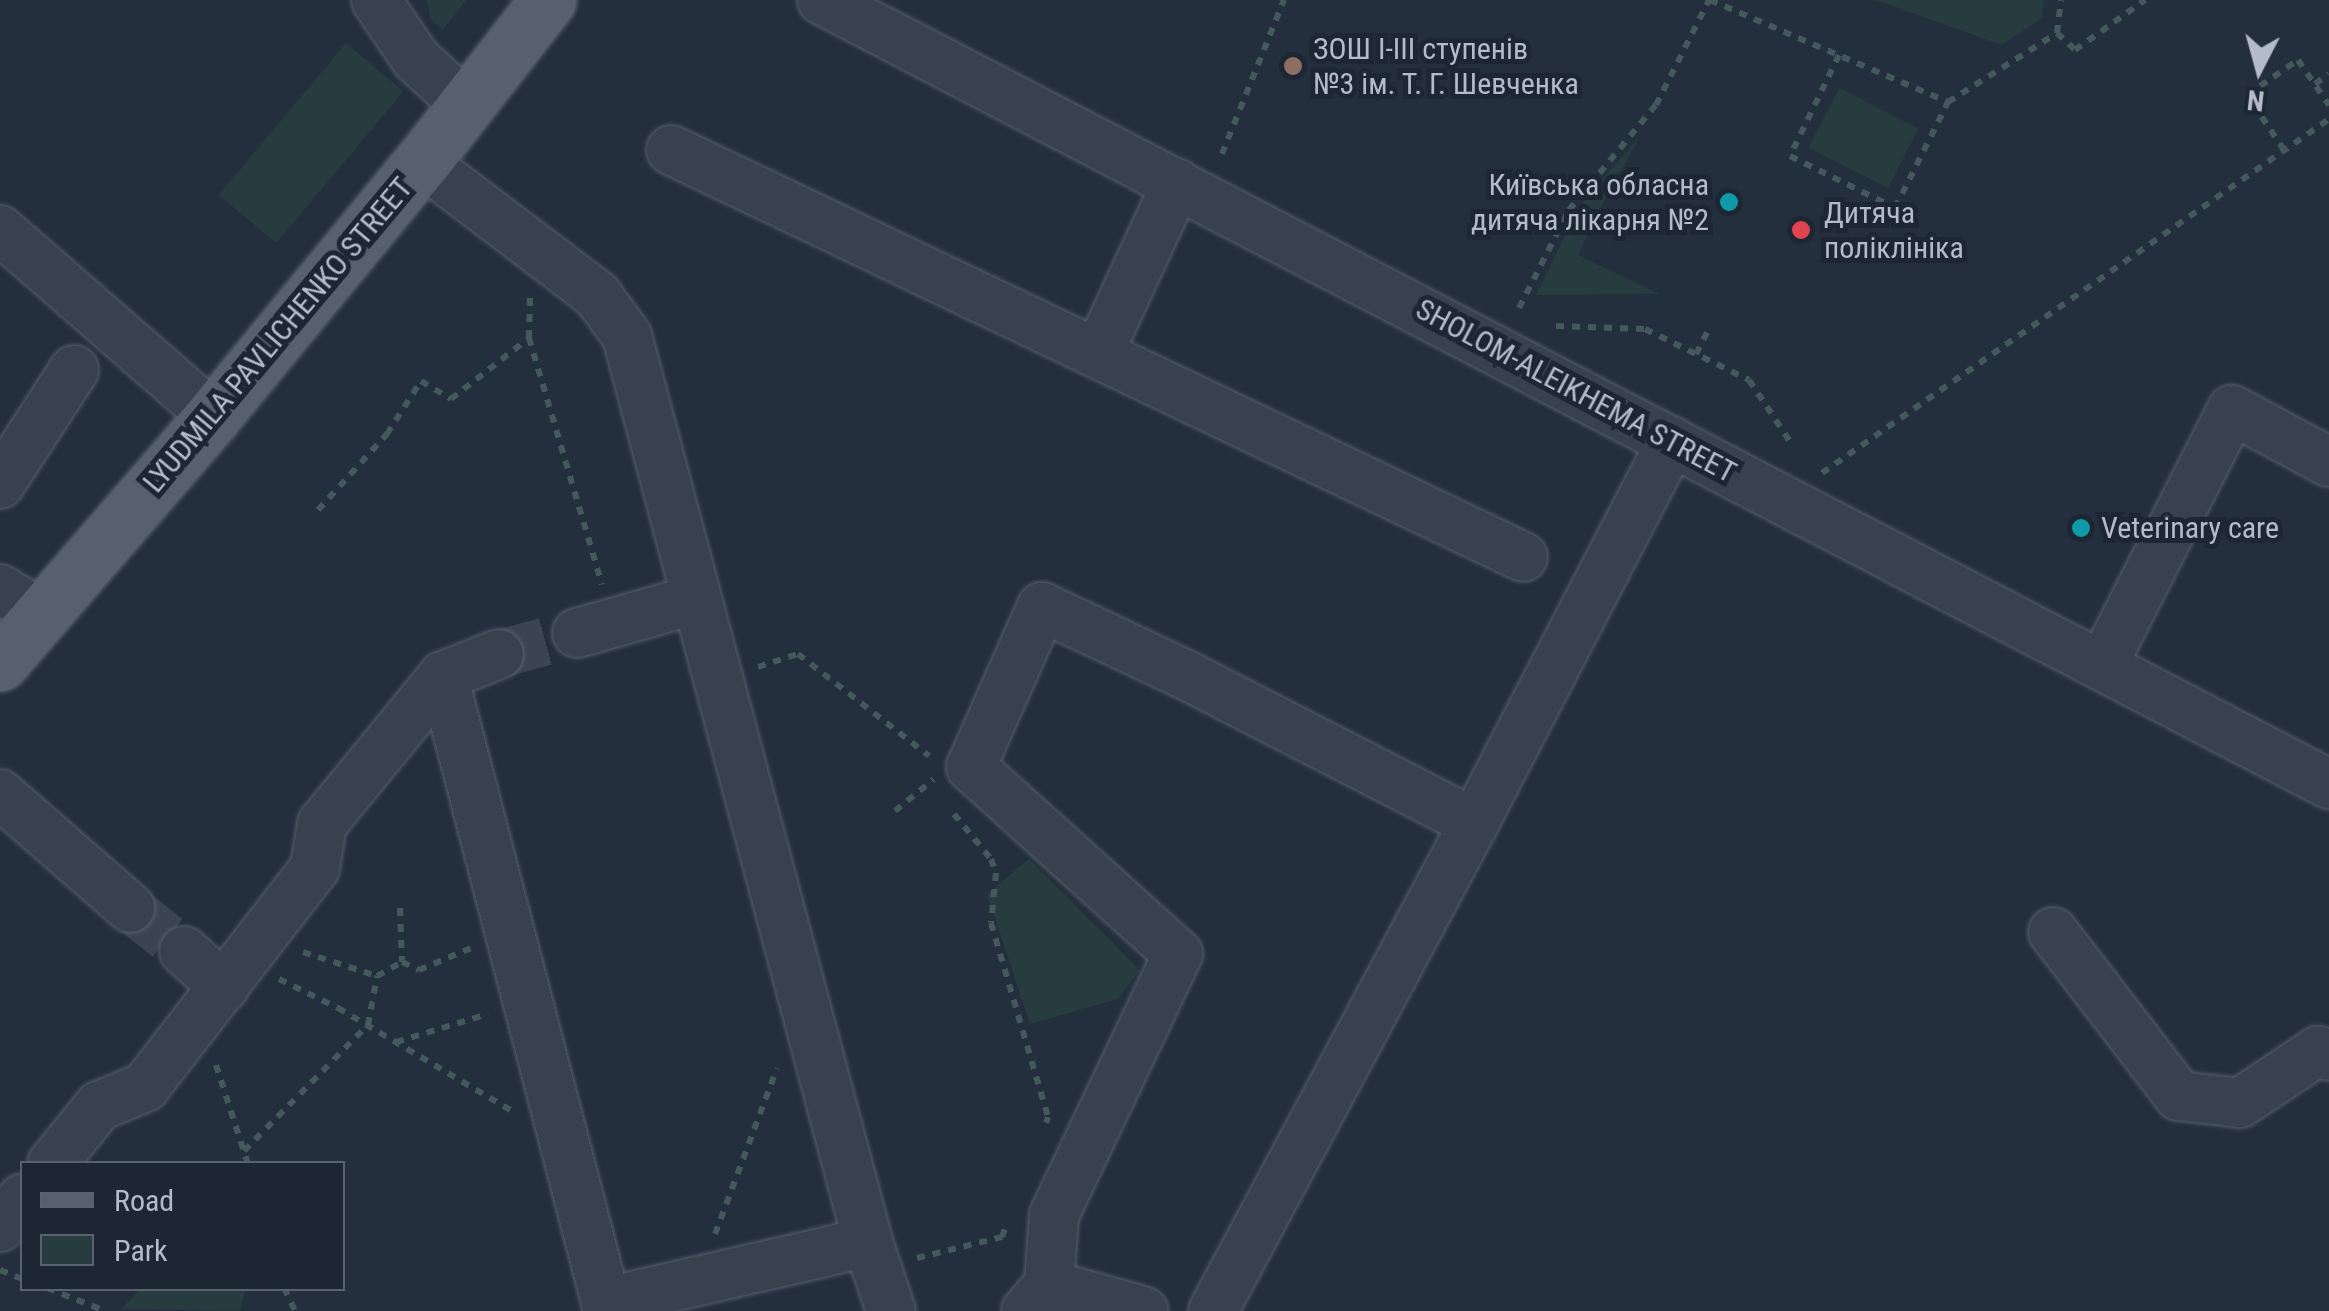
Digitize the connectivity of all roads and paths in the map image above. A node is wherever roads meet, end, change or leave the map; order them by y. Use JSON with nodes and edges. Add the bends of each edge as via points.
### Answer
{"nodes":[{"id":1,"x":376,"y":0,"type":"edge"},
{"id":2,"x":548,"y":0,"type":"edge"},
{"id":3,"x":822,"y":0,"type":"edge"},
{"id":4,"x":1284,"y":0,"type":"edge"},
{"id":5,"x":1710,"y":0,"type":"edge"},
{"id":6,"x":2061,"y":0,"type":"edge"},
{"id":7,"x":2145,"y":0,"type":"edge"},
{"id":8,"x":2057,"y":33,"type":"junction"},
{"id":9,"x":1838,"y":55,"type":"junction"},
{"id":10,"x":2329,"y":74,"type":"edge"},
{"id":11,"x":2315,"y":84,"type":"junction"},
{"id":12,"x":1948,"y":102,"type":"junction"},
{"id":13,"x":2329,"y":105,"type":"edge"},
{"id":14,"x":467,"y":106,"type":"junction"},
{"id":15,"x":2329,"y":119,"type":"edge"},
{"id":16,"x":671,"y":150,"type":"dead end"},
{"id":17,"x":2284,"y":150,"type":"junction"},
{"id":18,"x":1222,"y":154,"type":"dead end"},
{"id":19,"x":422,"y":162,"type":"junction"},
{"id":20,"x":1177,"y":183,"type":"junction"},
{"id":21,"x":0,"y":230,"type":"edge"},
{"id":22,"x":532,"y":246,"type":"junction"},
{"id":23,"x":1520,"y":308,"type":"dead end"},
{"id":24,"x":1556,"y":326,"type":"dead end"},
{"id":25,"x":1710,"y":326,"type":"dead end"},
{"id":26,"x":529,"y":338,"type":"junction"},
{"id":27,"x":1098,"y":354,"type":"junction"},
{"id":28,"x":1696,"y":354,"type":"junction"},
{"id":29,"x":74,"y":370,"type":"dead end"},
{"id":30,"x":213,"y":416,"type":"junction"},
{"id":31,"x":1672,"y":441,"type":"junction"},
{"id":32,"x":1793,"y":446,"type":"dead end"},
{"id":33,"x":2329,"y":462,"type":"edge"},
{"id":34,"x":0,"y":484,"type":"edge"},
{"id":35,"x":1784,"y":500,"type":"junction"},
{"id":36,"x":318,"y":510,"type":"dead end"},
{"id":37,"x":1522,"y":556,"type":"dead end"},
{"id":38,"x":694,"y":600,"type":"junction"},
{"id":39,"x":20,"y":602,"type":"edge"},
{"id":40,"x":595,"y":628,"type":"joint"},
{"id":41,"x":499,"y":654,"type":"tunnel mouth"},
{"id":42,"x":0,"y":663,"type":"edge"},
{"id":43,"x":2103,"y":664,"type":"junction"},
{"id":44,"x":442,"y":676,"type":"junction"},
{"id":45,"x":716,"y":680,"type":"junction"},
{"id":46,"x":948,"y":783,"type":"junction"},
{"id":47,"x":2329,"y":784,"type":"edge"},
{"id":48,"x":0,"y":794,"type":"edge"},
{"id":49,"x":895,"y":811,"type":"dead end"},
{"id":50,"x":1474,"y":823,"type":"junction"},
{"id":51,"x":130,"y":908,"type":"tunnel mouth"},
{"id":52,"x":400,"y":908,"type":"dead end"},
{"id":53,"x":510,"y":932,"type":"junction"},
{"id":54,"x":2053,"y":932,"type":"dead end"},
{"id":55,"x":184,"y":951,"type":"tunnel mouth"},
{"id":56,"x":402,"y":962,"type":"junction"},
{"id":57,"x":233,"y":976,"type":"junction"},
{"id":58,"x":377,"y":976,"type":"junction"},
{"id":59,"x":528,"y":1002,"type":"junction"},
{"id":60,"x":368,"y":1025,"type":"junction"},
{"id":61,"x":396,"y":1042,"type":"junction"},
{"id":62,"x":2329,"y":1056,"type":"edge"},
{"id":63,"x":778,"y":1062,"type":"dead end"},
{"id":64,"x":1041,"y":1134,"type":"dead end"},
{"id":65,"x":564,"y":1142,"type":"junction"},
{"id":66,"x":244,"y":1151,"type":"junction"},
{"id":67,"x":54,"y":1161,"type":"edge"},
{"id":68,"x":247,"y":1161,"type":"edge"},
{"id":69,"x":20,"y":1202,"type":"edge"},
{"id":70,"x":1008,"y":1221,"type":"dead end"},
{"id":71,"x":0,"y":1227,"type":"edge"},
{"id":72,"x":879,"y":1274,"type":"edge"},
{"id":73,"x":698,"y":1281,"type":"junction"},
{"id":74,"x":55,"y":1291,"type":"edge"},
{"id":75,"x":1038,"y":1298,"type":"edge"},
{"id":76,"x":608,"y":1306,"type":"edge"},
{"id":77,"x":106,"y":1311,"type":"edge"},
{"id":78,"x":1143,"y":1311,"type":"edge"},
{"id":79,"x":1213,"y":1311,"type":"edge"}],
"edges":[{"from":1,"to":14,"type":"street","via":[[416,59]]},
{"from":2,"to":14,"type":"main road","name":"LYUDMILA PAVLICHENKO STREET"},
{"from":3,"to":20,"type":"street","name":"SHOLOM-ALEIKHEMA STREET"},
{"from":4,"to":18,"type":"path"},
{"from":5,"to":9,"type":"path"},
{"from":5,"to":23,"type":"path","via":[[1656,104],[1568,210]]},
{"from":6,"to":8,"type":"path"},
{"from":7,"to":8,"type":"path","via":[[2075,50]]},
{"from":8,"to":12,"type":"path"},
{"from":9,"to":12,"type":"path"},
{"from":9,"to":12,"type":"path","via":[[1790,156],[1896,208]]},
{"from":10,"to":11,"type":"path"},
{"from":11,"to":13,"type":"path"},
{"from":11,"to":17,"type":"path","via":[[2298,60],[2247,95]]},
{"from":14,"to":19,"type":"main road","name":"LYUDMILA PAVLICHENKO STREET"},
{"from":15,"to":17,"type":"path"},
{"from":16,"to":27,"type":"street"},
{"from":17,"to":35,"type":"path"},
{"from":19,"to":22,"type":"street"},
{"from":19,"to":30,"type":"main road","name":"LYUDMILA PAVLICHENKO STREET"},
{"from":20,"to":27,"type":"street"},
{"from":20,"to":31,"type":"street","name":"SHOLOM-ALEIKHEMA STREET"},
{"from":21,"to":30,"type":"street"},
{"from":22,"to":26,"type":"path"},
{"from":22,"to":38,"type":"street","via":[[596,295],[627,336]]},
{"from":24,"to":28,"type":"path","via":[[1645,329]]},
{"from":25,"to":28,"type":"path"},
{"from":26,"to":36,"type":"path","via":[[452,399],[421,382],[387,434]]},
{"from":26,"to":40,"type":"path"},
{"from":27,"to":37,"type":"street"},
{"from":28,"to":32,"type":"path","via":[[1749,380]]},
{"from":29,"to":34,"type":"street"},
{"from":30,"to":39,"type":"main road","name":"LYUDMILA PAVLICHENKO STREET"},
{"from":31,"to":35,"type":"street","name":"SHOLOM-ALEIKHEMA STREET"},
{"from":31,"to":50,"type":"street"},
{"from":33,"to":43,"type":"street","via":[[2232,410]]},
{"from":35,"to":43,"type":"street","name":"SHOLOM-ALEIKHEMA STREET"},
{"from":38,"to":40,"type":"street"},
{"from":38,"to":45,"type":"street"},
{"from":39,"to":42,"type":"main road","name":"LYUDMILA PAVLICHENKO STREET"},
{"from":41,"to":44,"type":"street"},
{"from":43,"to":47,"type":"street","name":"SHOLOM-ALEIKHEMA STREET"},
{"from":44,"to":53,"type":"street"},
{"from":44,"to":57,"type":"street","via":[[322,824],[315,868]]},
{"from":45,"to":46,"type":"path","via":[[798,654]]},
{"from":45,"to":72,"type":"street"},
{"from":46,"to":49,"type":"path"},
{"from":46,"to":50,"type":"street","via":[[1042,608]]},
{"from":46,"to":64,"type":"path","via":[[996,873],[991,924],[1048,1117]]},
{"from":46,"to":75,"type":"street","via":[[1178,954],[1054,1216]]},
{"from":48,"to":51,"type":"street"},
{"from":50,"to":79,"type":"street"},
{"from":52,"to":56,"type":"path"},
{"from":53,"to":56,"type":"path","via":[[419,970]]},
{"from":53,"to":59,"type":"street"},
{"from":54,"to":62,"type":"street","via":[[2179,1096],[2240,1103],[2318,1051]]},
{"from":55,"to":57,"type":"street"},
{"from":56,"to":58,"type":"path"},
{"from":57,"to":58,"type":"path"},
{"from":57,"to":60,"type":"path"},
{"from":57,"to":66,"type":"path"},
{"from":57,"to":67,"type":"street","via":[[145,1087],[99,1106]]},
{"from":58,"to":60,"type":"path"},
{"from":59,"to":61,"type":"path"},
{"from":59,"to":65,"type":"street"},
{"from":60,"to":61,"type":"path"},
{"from":60,"to":66,"type":"path"},
{"from":61,"to":65,"type":"path"},
{"from":63,"to":73,"type":"path"},
{"from":65,"to":76,"type":"street"},
{"from":66,"to":68,"type":"path"},
{"from":69,"to":71,"type":"street"},
{"from":70,"to":72,"type":"path","via":[[1002,1237]]},
{"from":72,"to":73,"type":"street"},
{"from":73,"to":76,"type":"street"},
{"from":74,"to":77,"type":"path"},
{"from":75,"to":78,"type":"street"}]}
